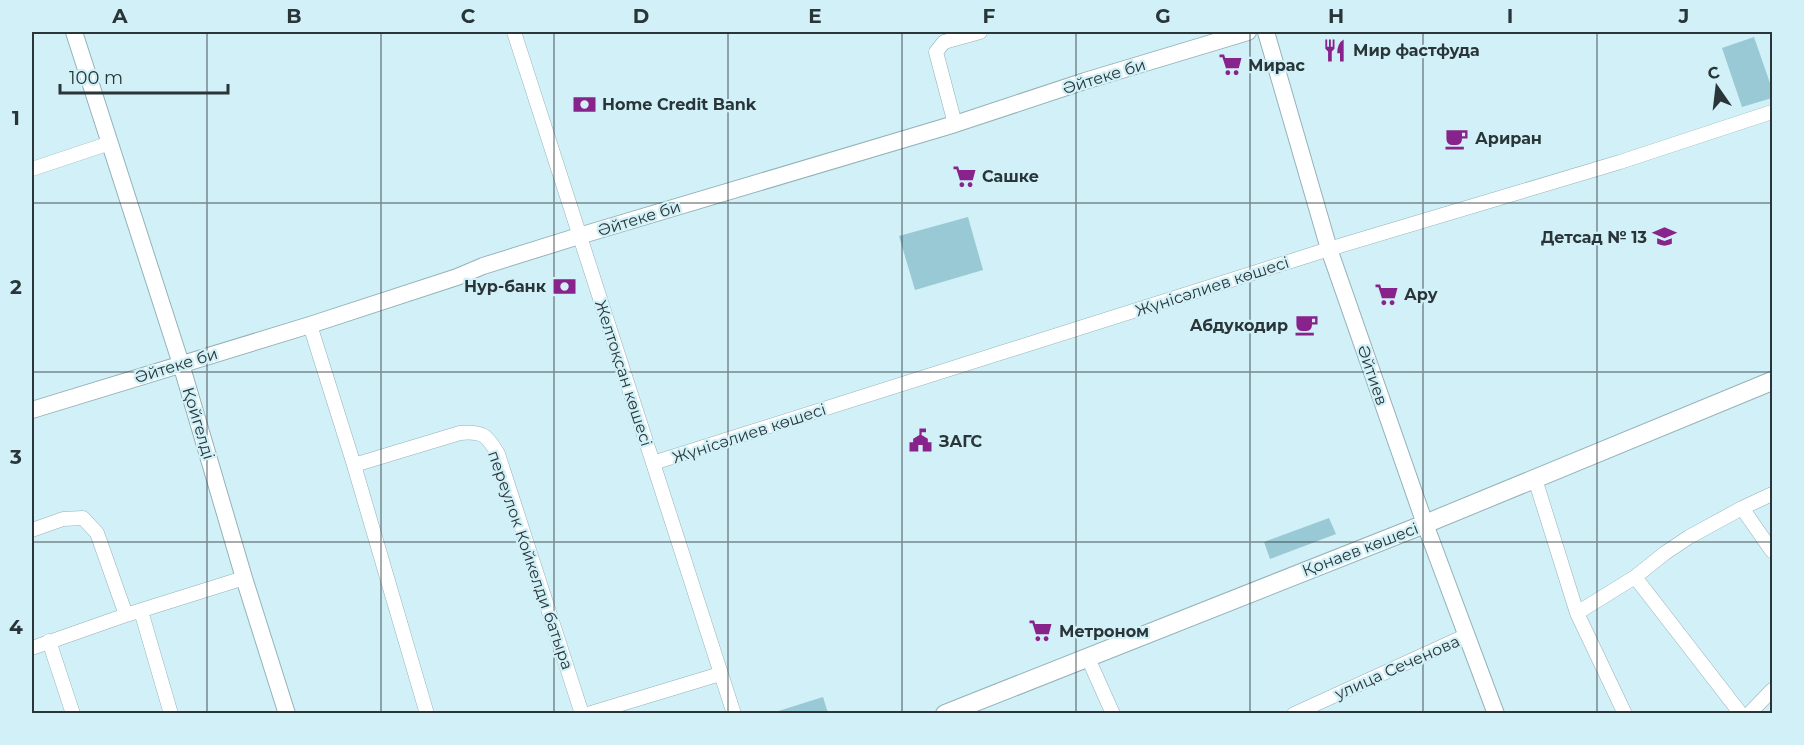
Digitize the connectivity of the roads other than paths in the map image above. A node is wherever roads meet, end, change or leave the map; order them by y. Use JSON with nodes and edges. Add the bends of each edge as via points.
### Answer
{"nodes":[{"id":1,"x":74,"y":32,"type":"edge"},
{"id":2,"x":514,"y":32,"type":"edge"},
{"id":3,"x":980,"y":32,"type":"edge"},
{"id":4,"x":1248,"y":32,"type":"edge"},
{"id":5,"x":1266,"y":32,"type":"edge"},
{"id":6,"x":1773,"y":112,"type":"edge"},
{"id":7,"x":955,"y":124,"type":"junction"},
{"id":8,"x":110,"y":143,"type":"junction"},
{"id":9,"x":32,"y":169,"type":"edge"},
{"id":10,"x":579,"y":236,"type":"junction"},
{"id":11,"x":1329,"y":249,"type":"junction"},
{"id":12,"x":310,"y":325,"type":"junction"},
{"id":13,"x":181,"y":364,"type":"junction"},
{"id":14,"x":1773,"y":381,"type":"edge"},
{"id":15,"x":32,"y":410,"type":"edge"},
{"id":16,"x":653,"y":463,"type":"junction"},
{"id":17,"x":354,"y":465,"type":"junction"},
{"id":18,"x":1535,"y":479,"type":"junction"},
{"id":19,"x":1773,"y":495,"type":"edge"},
{"id":20,"x":1742,"y":508,"type":"junction"},
{"id":21,"x":1425,"y":524,"type":"junction"},
{"id":22,"x":32,"y":530,"type":"edge"},
{"id":23,"x":1773,"y":551,"type":"edge"},
{"id":24,"x":1635,"y":577,"type":"junction"},
{"id":25,"x":244,"y":578,"type":"junction"},
{"id":26,"x":141,"y":610,"type":"junction"},
{"id":27,"x":1577,"y":613,"type":"junction"},
{"id":28,"x":126,"y":615,"type":"junction"},
{"id":29,"x":1467,"y":635,"type":"junction"},
{"id":30,"x":49,"y":641,"type":"junction"},
{"id":31,"x":32,"y":648,"type":"edge"},
{"id":32,"x":1088,"y":657,"type":"junction"},
{"id":33,"x":720,"y":674,"type":"junction"},
{"id":34,"x":1773,"y":690,"type":"edge"},
{"id":35,"x":73,"y":714,"type":"edge"},
{"id":36,"x":171,"y":714,"type":"edge"},
{"id":37,"x":287,"y":714,"type":"edge"},
{"id":38,"x":428,"y":714,"type":"edge"},
{"id":39,"x":582,"y":714,"type":"edge"},
{"id":40,"x":588,"y":714,"type":"edge"},
{"id":41,"x":734,"y":714,"type":"edge"},
{"id":42,"x":945,"y":714,"type":"edge"},
{"id":43,"x":1113,"y":714,"type":"edge"},
{"id":44,"x":1294,"y":714,"type":"edge"},
{"id":45,"x":1496,"y":714,"type":"edge"},
{"id":46,"x":1626,"y":714,"type":"edge"},
{"id":47,"x":1741,"y":714,"type":"edge"},
{"id":48,"x":1749,"y":714,"type":"edge"}],
"edges":[{"from":1,"to":8,"type":"street","name":"Қойгелді"},
{"from":2,"to":10,"type":"street","name":"Желтоқсан көшесі"},
{"from":3,"to":7,"type":"street","via":[[944,42],[936,52]]},
{"from":4,"to":7,"type":"street","name":"Әйтеке би"},
{"from":5,"to":11,"type":"street","name":"Әйтиев"},
{"from":6,"to":11,"type":"street","name":"Жүнісәлиев көшесі"},
{"from":7,"to":10,"type":"street","name":"Әйтеке би"},
{"from":8,"to":9,"type":"street"},
{"from":8,"to":13,"type":"street","name":"Қойгелді"},
{"from":10,"to":12,"type":"street","name":"Әйтеке би"},
{"from":10,"to":16,"type":"street","name":"Желтоқсан көшесі"},
{"from":11,"to":16,"type":"street","name":"Жүнісәлиев көшесі"},
{"from":11,"to":21,"type":"street","name":"Әйтиев"},
{"from":12,"to":13,"type":"street","name":"Әйтеке би"},
{"from":12,"to":17,"type":"street"},
{"from":13,"to":15,"type":"street","name":"Әйтеке би"},
{"from":13,"to":25,"type":"street","name":"Қойгелді"},
{"from":14,"to":18,"type":"main road","name":"Қонаев көшесі"},
{"from":16,"to":33,"type":"street","name":"Желтоқсан көшесі"},
{"from":17,"to":38,"type":"street"},
{"from":17,"to":39,"type":"street","name":"переулок Койкелди батыра","via":[[460,433],[475,432],[489,438],[498,454]]},
{"from":18,"to":21,"type":"main road","name":"Қонаев көшесі"},
{"from":18,"to":27,"type":"street"},
{"from":19,"to":20,"type":"street"},
{"from":20,"to":23,"type":"street"},
{"from":20,"to":24,"type":"street","via":[[1665,553]]},
{"from":21,"to":29,"type":"street","name":"Әйтиев"},
{"from":21,"to":32,"type":"main road","name":"Қонаев көшесі"},
{"from":22,"to":28,"type":"street","via":[[63,519],[83,518],[98,533]]},
{"from":24,"to":27,"type":"street"},
{"from":24,"to":47,"type":"street"},
{"from":25,"to":26,"type":"street"},
{"from":25,"to":37,"type":"street","name":"Қойгелді"},
{"from":26,"to":28,"type":"street"},
{"from":26,"to":36,"type":"street"},
{"from":27,"to":46,"type":"street"},
{"from":28,"to":30,"type":"street"},
{"from":29,"to":44,"type":"street","name":"улица Сеченова"},
{"from":29,"to":45,"type":"street","name":"Әйтиев"},
{"from":30,"to":31,"type":"street"},
{"from":30,"to":35,"type":"street"},
{"from":32,"to":42,"type":"main road","name":"Қонаев көшесі"},
{"from":32,"to":43,"type":"street"},
{"from":33,"to":40,"type":"street"},
{"from":33,"to":41,"type":"street","name":"Желтоқсан көшесі"},
{"from":34,"to":48,"type":"street"}]}
